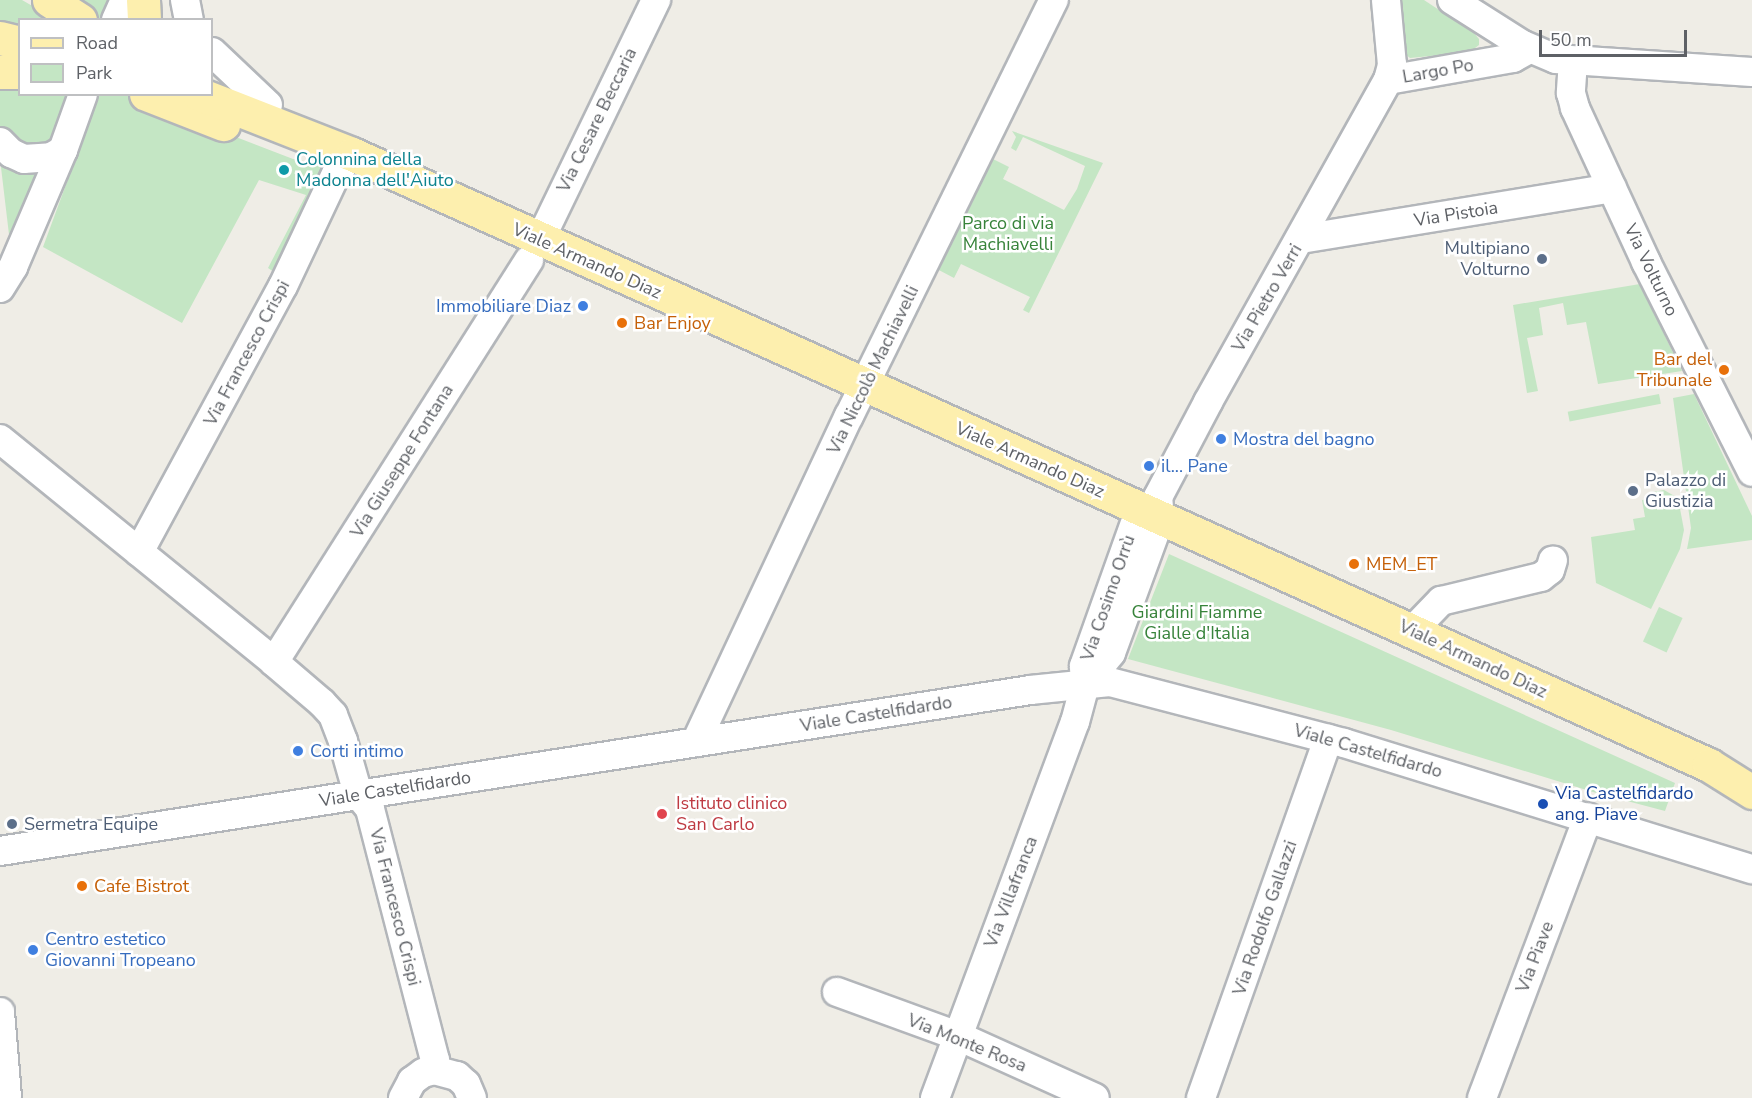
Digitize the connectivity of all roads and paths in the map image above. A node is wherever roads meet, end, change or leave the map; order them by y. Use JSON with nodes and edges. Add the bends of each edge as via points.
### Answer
{"nodes":[{"id":1,"x":49,"y":0,"type":"edge"},
{"id":2,"x":125,"y":0,"type":"edge"},
{"id":3,"x":143,"y":0,"type":"edge"},
{"id":4,"x":185,"y":0,"type":"edge"},
{"id":5,"x":656,"y":0,"type":"edge"},
{"id":6,"x":1054,"y":0,"type":"edge"},
{"id":7,"x":1386,"y":0,"type":"edge"},
{"id":8,"x":1452,"y":0,"type":"edge"},
{"id":9,"x":77,"y":18,"type":"edge"},
{"id":10,"x":117,"y":18,"type":"edge"},
{"id":11,"x":144,"y":18,"type":"edge"},
{"id":12,"x":189,"y":18,"type":"edge"},
{"id":13,"x":0,"y":38,"type":"edge"},
{"id":14,"x":18,"y":42,"type":"edge"},
{"id":15,"x":1529,"y":49,"type":"junction"},
{"id":16,"x":213,"y":53,"type":"edge"},
{"id":17,"x":1573,"y":61,"type":"junction"},
{"id":18,"x":0,"y":72,"type":"edge"},
{"id":19,"x":18,"y":72,"type":"edge"},
{"id":20,"x":1752,"y":72,"type":"edge"},
{"id":21,"x":1388,"y":80,"type":"junction"},
{"id":22,"x":213,"y":81,"type":"edge"},
{"id":23,"x":82,"y":96,"type":"edge"},
{"id":24,"x":151,"y":96,"type":"edge"},
{"id":25,"x":174,"y":96,"type":"edge"},
{"id":26,"x":204,"y":96,"type":"edge"},
{"id":27,"x":268,"y":105,"type":"junction"},
{"id":28,"x":266,"y":140,"type":"junction"},
{"id":29,"x":0,"y":142,"type":"edge"},
{"id":30,"x":63,"y":150,"type":"junction"},
{"id":31,"x":352,"y":154,"type":"junction"},
{"id":32,"x":1612,"y":188,"type":"junction"},
{"id":33,"x":1301,"y":239,"type":"junction"},
{"id":34,"x":531,"y":255,"type":"junction"},
{"id":35,"x":0,"y":288,"type":"edge"},
{"id":36,"x":865,"y":385,"type":"junction"},
{"id":37,"x":0,"y":439,"type":"edge"},
{"id":38,"x":1752,"y":472,"type":"edge"},
{"id":39,"x":1150,"y":514,"type":"junction"},
{"id":40,"x":139,"y":552,"type":"junction"},
{"id":41,"x":1553,"y":560,"type":"dead end"},
{"id":42,"x":1412,"y":631,"type":"junction"},
{"id":43,"x":274,"y":662,"type":"junction"},
{"id":44,"x":1085,"y":685,"type":"junction"},
{"id":45,"x":1329,"y":739,"type":"junction"},
{"id":46,"x":696,"y":742,"type":"junction"},
{"id":47,"x":1709,"y":765,"type":"junction"},
{"id":48,"x":1752,"y":776,"type":"edge"},
{"id":49,"x":1752,"y":792,"type":"edge"},
{"id":50,"x":358,"y":794,"type":"junction"},
{"id":51,"x":1588,"y":817,"type":"junction"},
{"id":52,"x":0,"y":851,"type":"edge"},
{"id":53,"x":1746,"y":864,"type":"edge"},
{"id":54,"x":837,"y":993,"type":"dead end"},
{"id":55,"x":0,"y":1012,"type":"edge"},
{"id":56,"x":957,"y":1036,"type":"junction"},
{"id":57,"x":434,"y":1070,"type":"junction"},
{"id":58,"x":8,"y":1098,"type":"edge"},
{"id":59,"x":403,"y":1098,"type":"edge"},
{"id":60,"x":472,"y":1098,"type":"edge"},
{"id":61,"x":935,"y":1098,"type":"edge"},
{"id":62,"x":1095,"y":1098,"type":"edge"},
{"id":63,"x":1201,"y":1098,"type":"edge"},
{"id":64,"x":1482,"y":1098,"type":"edge"}],
"edges":[{"from":1,"to":9,"type":"main road"},
{"from":2,"to":10,"type":"street"},
{"from":3,"to":11,"type":"main road"},
{"from":4,"to":12,"type":"street"},
{"from":5,"to":34,"type":"street","name":"Via Cesare Beccaria"},
{"from":6,"to":36,"type":"street","name":"Via Niccolò Machiavelli"},
{"from":7,"to":21,"type":"street","name":"Largo Po","via":[[1392,65]]},
{"from":8,"to":15,"type":"street"},
{"from":13,"to":14,"type":"main road"},
{"from":15,"to":17,"type":"street"},
{"from":15,"to":21,"type":"street","name":"Largo Po","via":[[1513,58]]},
{"from":16,"to":27,"type":"street"},
{"from":17,"to":20,"type":"street"},
{"from":17,"to":32,"type":"street","name":"Via Volturno","via":[[1573,100]]},
{"from":18,"to":19,"type":"main road"},
{"from":21,"to":33,"type":"street","name":"Via Pietro Verri"},
{"from":22,"to":27,"type":"main road"},
{"from":23,"to":30,"type":"street"},
{"from":24,"to":28,"type":"main road"},
{"from":25,"to":28,"type":"main road"},
{"from":26,"to":31,"type":"main road"},
{"from":27,"to":31,"type":"main road","via":[[338,142]]},
{"from":28,"to":31,"type":"main road","via":[[318,153]]},
{"from":29,"to":30,"type":"street","via":[[24,159],[51,157]]},
{"from":30,"to":35,"type":"street","via":[[13,267]]},
{"from":31,"to":34,"type":"main road","name":"Viale Armando Diaz"},
{"from":31,"to":40,"type":"street","name":"Via Francesco Crispi","via":[[337,172],[284,286]]},
{"from":32,"to":33,"type":"street","name":"Via Pistoia"},
{"from":32,"to":38,"type":"street","name":"Via Volturno"},
{"from":33,"to":39,"type":"street","name":"Via Pietro Verri","via":[[1208,402]]},
{"from":34,"to":36,"type":"main road","name":"Viale Armando Diaz"},
{"from":34,"to":43,"type":"street","name":"Via Giuseppe Fontana"},
{"from":36,"to":39,"type":"main road","name":"Viale Armando Diaz"},
{"from":36,"to":46,"type":"street","name":"Via Niccolò Machiavelli"},
{"from":37,"to":40,"type":"street","name":"Via Francesco Crispi"},
{"from":39,"to":42,"type":"main road","name":"Viale Armando Diaz"},
{"from":39,"to":44,"type":"street","name":"Via Cosimo Orrù","via":[[1111,652]]},
{"from":40,"to":43,"type":"street","name":"Via Francesco Crispi"},
{"from":41,"to":42,"type":"street","via":[[1550,570],[1541,577],[1441,601]]},
{"from":42,"to":47,"type":"main road","name":"Viale Armando Diaz"},
{"from":43,"to":50,"type":"street","name":"Via Francesco Crispi","via":[[333,715]]},
{"from":44,"to":45,"type":"street","name":"Viale Castelfidardo","via":[[1110,682]]},
{"from":44,"to":46,"type":"street","name":"Viale Castelfidardo","via":[[1030,690]]},
{"from":44,"to":56,"type":"street","name":"Via Villafranca","via":[[1069,738]]},
{"from":45,"to":51,"type":"street","name":"Viale Castelfidardo"},
{"from":45,"to":63,"type":"street","name":"Via Rodolfo Gallazzi"},
{"from":46,"to":50,"type":"street","name":"Viale Castelfidardo"},
{"from":47,"to":48,"type":"main road","name":"Viale Armando Diaz"},
{"from":47,"to":49,"type":"main road","name":"Viale Armando Diaz"},
{"from":50,"to":52,"type":"street","name":"Viale Castelfidardo"},
{"from":50,"to":57,"type":"street","name":"Via Francesco Crispi","via":[[370,809],[435,1060]]},
{"from":51,"to":53,"type":"street","name":"Viale Castelfidardo"},
{"from":51,"to":64,"type":"street","name":"Via Piave"},
{"from":54,"to":56,"type":"street","name":"Via Monte Rosa"},
{"from":55,"to":58,"type":"street"},
{"from":56,"to":61,"type":"street","name":"Via Villafranca"},
{"from":56,"to":62,"type":"street","name":"Via Monte Rosa"},
{"from":57,"to":59,"type":"street","via":[[412,1080]]},
{"from":57,"to":60,"type":"street","via":[[457,1076]]}]}
